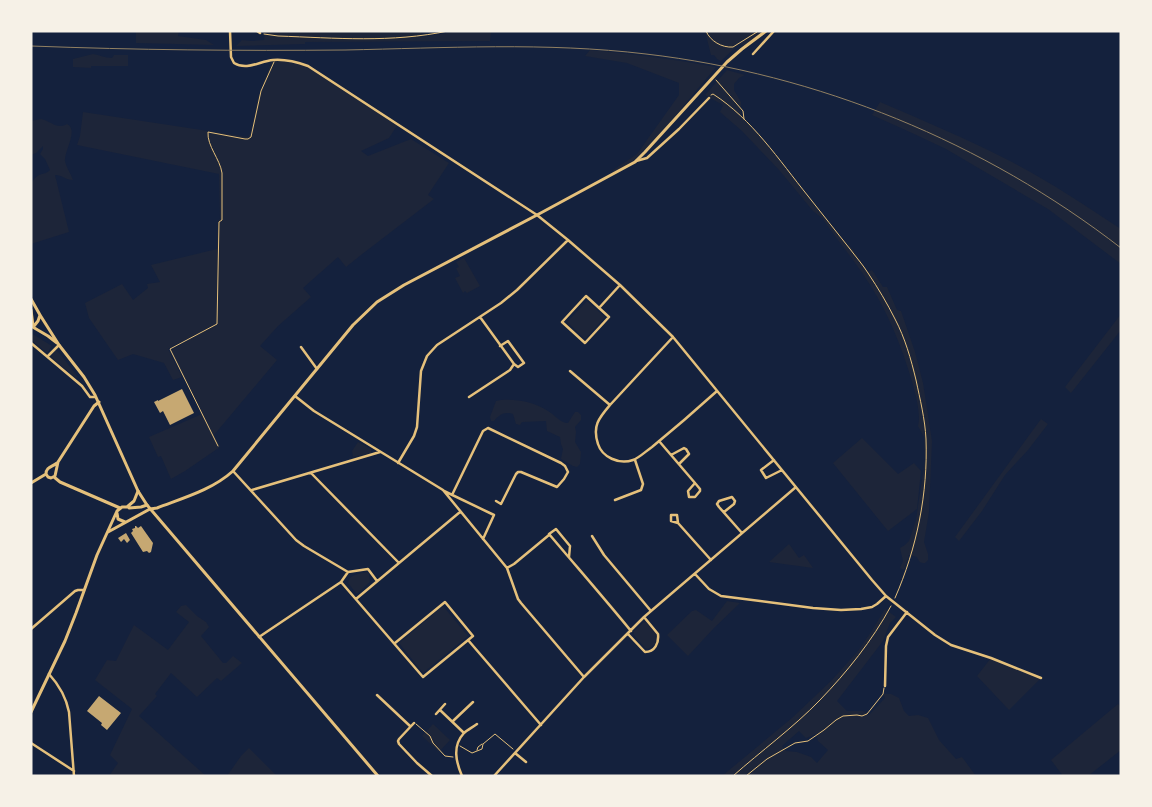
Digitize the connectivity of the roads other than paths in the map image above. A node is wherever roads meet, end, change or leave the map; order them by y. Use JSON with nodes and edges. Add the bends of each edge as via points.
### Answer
{"nodes":[{"id":1,"x":230,"y":31,"type":"edge"},
{"id":2,"x":766,"y":31,"type":"edge"},
{"id":3,"x":774,"y":31,"type":"edge"},
{"id":4,"x":753,"y":54,"type":"dead end"},
{"id":5,"x":709,"y":98,"type":"dead end"},
{"id":6,"x":635,"y":162,"type":"junction"},
{"id":7,"x":537,"y":215,"type":"junction"},
{"id":8,"x":568,"y":240,"type":"junction"},
{"id":9,"x":620,"y":285,"type":"junction"},
{"id":10,"x":31,"y":300,"type":"edge"},
{"id":11,"x":598,"y":308,"type":"junction"},
{"id":12,"x":31,"y":310,"type":"edge"},
{"id":13,"x":40,"y":315,"type":"junction"},
{"id":14,"x":480,"y":317,"type":"junction"},
{"id":15,"x":32,"y":326,"type":"edge"},
{"id":16,"x":673,"y":337,"type":"junction"},
{"id":17,"x":31,"y":343,"type":"edge"},
{"id":18,"x":59,"y":345,"type":"junction"},
{"id":19,"x":500,"y":346,"type":"junction"},
{"id":20,"x":302,"y":347,"type":"dead end"},
{"id":21,"x":48,"y":356,"type":"junction"},
{"id":22,"x":514,"y":364,"type":"junction"},
{"id":23,"x":316,"y":369,"type":"junction"},
{"id":24,"x":570,"y":371,"type":"dead end"},
{"id":25,"x":717,"y":391,"type":"junction"},
{"id":26,"x":295,"y":396,"type":"junction"},
{"id":27,"x":470,"y":397,"type":"dead end"},
{"id":28,"x":98,"y":400,"type":"junction"},
{"id":29,"x":610,"y":405,"type":"junction"},
{"id":30,"x":102,"y":410,"type":"junction"},
{"id":31,"x":91,"y":412,"type":"junction"},
{"id":32,"x":659,"y":441,"type":"junction"},
{"id":33,"x":380,"y":452,"type":"junction"},
{"id":34,"x":671,"y":454,"type":"junction"},
{"id":35,"x":635,"y":460,"type":"junction"},
{"id":36,"x":774,"y":460,"type":"junction"},
{"id":37,"x":58,"y":462,"type":"junction"},
{"id":38,"x":398,"y":463,"type":"junction"},
{"id":39,"x":679,"y":464,"type":"junction"},
{"id":40,"x":52,"y":466,"type":"junction"},
{"id":41,"x":56,"y":469,"type":"junction"},
{"id":42,"x":782,"y":470,"type":"junction"},
{"id":43,"x":233,"y":471,"type":"junction"},
{"id":44,"x":311,"y":473,"type":"junction"},
{"id":45,"x":46,"y":474,"type":"junction"},
{"id":46,"x":54,"y":477,"type":"junction"},
{"id":47,"x":31,"y":483,"type":"edge"},
{"id":48,"x":695,"y":483,"type":"junction"},
{"id":49,"x":796,"y":487,"type":"junction"},
{"id":50,"x":252,"y":490,"type":"junction"},
{"id":51,"x":443,"y":490,"type":"junction"},
{"id":52,"x":138,"y":491,"type":"junction"},
{"id":53,"x":452,"y":495,"type":"junction"},
{"id":54,"x":615,"y":500,"type":"dead end"},
{"id":55,"x":496,"y":501,"type":"dead end"},
{"id":56,"x":147,"y":505,"type":"junction"},
{"id":57,"x":128,"y":507,"type":"junction"},
{"id":58,"x":120,"y":508,"type":"junction"},
{"id":59,"x":150,"y":509,"type":"junction"},
{"id":60,"x":460,"y":512,"type":"junction"},
{"id":61,"x":724,"y":512,"type":"junction"},
{"id":62,"x":117,"y":513,"type":"junction"},
{"id":63,"x":132,"y":518,"type":"junction"},
{"id":64,"x":126,"y":522,"type":"junction"},
{"id":65,"x":678,"y":523,"type":"dead end"},
{"id":66,"x":108,"y":532,"type":"junction"},
{"id":67,"x":742,"y":533,"type":"junction"},
{"id":68,"x":549,"y":534,"type":"junction"},
{"id":69,"x":592,"y":536,"type":"dead end"},
{"id":70,"x":483,"y":539,"type":"junction"},
{"id":71,"x":568,"y":557,"type":"junction"},
{"id":72,"x":711,"y":560,"type":"junction"},
{"id":73,"x":399,"y":563,"type":"junction"},
{"id":74,"x":507,"y":568,"type":"junction"},
{"id":75,"x":348,"y":572,"type":"junction"},
{"id":76,"x":695,"y":574,"type":"junction"},
{"id":77,"x":377,"y":581,"type":"junction"},
{"id":78,"x":341,"y":582,"type":"junction"},
{"id":79,"x":84,"y":590,"type":"junction"},
{"id":80,"x":886,"y":596,"type":"junction"},
{"id":81,"x":356,"y":599,"type":"junction"},
{"id":82,"x":651,"y":611,"type":"junction"},
{"id":83,"x":907,"y":612,"type":"junction"},
{"id":84,"x":644,"y":617,"type":"junction"},
{"id":85,"x":31,"y":629,"type":"edge"},
{"id":86,"x":629,"y":632,"type":"junction"},
{"id":87,"x":259,"y":637,"type":"junction"},
{"id":88,"x":468,"y":640,"type":"junction"},
{"id":89,"x":395,"y":644,"type":"junction"},
{"id":90,"x":49,"y":674,"type":"junction"},
{"id":91,"x":584,"y":677,"type":"junction"},
{"id":92,"x":1041,"y":678,"type":"dead end"},
{"id":93,"x":885,"y":686,"type":"road end"},
{"id":94,"x":377,"y":695,"type":"dead end"},
{"id":95,"x":472,"y":702,"type":"dead end"},
{"id":96,"x":445,"y":704,"type":"dead end"},
{"id":97,"x":440,"y":710,"type":"junction"},
{"id":98,"x":31,"y":712,"type":"edge"},
{"id":99,"x":436,"y":714,"type":"dead end"},
{"id":100,"x":452,"y":721,"type":"junction"},
{"id":101,"x":414,"y":722,"type":"road end"},
{"id":102,"x":477,"y":724,"type":"dead end"},
{"id":103,"x":541,"y":725,"type":"junction"},
{"id":104,"x":410,"y":726,"type":"junction"},
{"id":105,"x":464,"y":732,"type":"junction"},
{"id":106,"x":31,"y":743,"type":"edge"},
{"id":107,"x":516,"y":752,"type":"junction"},
{"id":108,"x":526,"y":762,"type":"dead end"},
{"id":109,"x":74,"y":771,"type":"junction"},
{"id":110,"x":74,"y":776,"type":"edge"},
{"id":111,"x":378,"y":776,"type":"edge"},
{"id":112,"x":432,"y":776,"type":"edge"},
{"id":113,"x":462,"y":776,"type":"edge"},
{"id":114,"x":494,"y":776,"type":"edge"}],
"edges":[{"from":1,"to":7,"type":"street","via":[[234,64],[243,67],[290,60],[308,66]]},
{"from":2,"to":6,"type":"street","via":[[727,62]]},
{"from":3,"to":4,"type":"street"},
{"from":5,"to":6,"type":"street","via":[[647,158]]},
{"from":6,"to":7,"type":"street"},
{"from":7,"to":8,"type":"street"},
{"from":7,"to":23,"type":"street","via":[[377,302]]},
{"from":8,"to":9,"type":"street"},
{"from":8,"to":14,"type":"street","via":[[523,285]]},
{"from":9,"to":11,"type":"street"},
{"from":9,"to":16,"type":"street"},
{"from":10,"to":13,"type":"street"},
{"from":11,"to":11,"type":"street","via":[[586,296],[562,322],[585,343],[609,317]]},
{"from":12,"to":15,"type":"street"},
{"from":13,"to":15,"type":"street"},
{"from":13,"to":18,"type":"street"},
{"from":14,"to":19,"type":"street"},
{"from":14,"to":38,"type":"street","via":[[437,345],[427,356],[421,371],[417,427]]},
{"from":15,"to":18,"type":"street"},
{"from":16,"to":25,"type":"street"},
{"from":16,"to":29,"type":"street"},
{"from":17,"to":21,"type":"street"},
{"from":18,"to":21,"type":"street"},
{"from":18,"to":28,"type":"street"},
{"from":19,"to":22,"type":"street"},
{"from":19,"to":22,"type":"street","via":[[508,341],[524,363],[518,367]]},
{"from":20,"to":23,"type":"street"},
{"from":21,"to":28,"type":"street","via":[[90,397]]},
{"from":22,"to":27,"type":"street"},
{"from":23,"to":26,"type":"street"},
{"from":24,"to":29,"type":"street"},
{"from":25,"to":32,"type":"street"},
{"from":25,"to":36,"type":"street"},
{"from":26,"to":33,"type":"street"},
{"from":26,"to":43,"type":"street"},
{"from":28,"to":30,"type":"street"},
{"from":28,"to":31,"type":"street"},
{"from":29,"to":35,"type":"street","via":[[596,428],[598,446],[612,459]]},
{"from":30,"to":31,"type":"street"},
{"from":30,"to":52,"type":"street"},
{"from":31,"to":37,"type":"street"},
{"from":32,"to":34,"type":"street"},
{"from":32,"to":35,"type":"street"},
{"from":33,"to":38,"type":"street"},
{"from":33,"to":44,"type":"street"},
{"from":34,"to":39,"type":"street"},
{"from":34,"to":39,"type":"street","via":[[684,448],[689,451]]},
{"from":35,"to":54,"type":"street","via":[[643,484],[641,490]]},
{"from":36,"to":42,"type":"street"},
{"from":36,"to":42,"type":"street","via":[[761,470],[766,478]]},
{"from":37,"to":40,"type":"street"},
{"from":37,"to":41,"type":"street"},
{"from":38,"to":51,"type":"street"},
{"from":39,"to":48,"type":"street"},
{"from":40,"to":41,"type":"street"},
{"from":40,"to":45,"type":"street"},
{"from":41,"to":46,"type":"street"},
{"from":42,"to":49,"type":"street"},
{"from":43,"to":50,"type":"street"},
{"from":43,"to":59,"type":"street","via":[[209,487]]},
{"from":44,"to":50,"type":"street"},
{"from":44,"to":73,"type":"street"},
{"from":45,"to":46,"type":"street"},
{"from":45,"to":47,"type":"street"},
{"from":46,"to":58,"type":"street"},
{"from":48,"to":48,"type":"street","via":[[688,491],[692,498],[700,491]]},
{"from":49,"to":67,"type":"street"},
{"from":49,"to":80,"type":"street"},
{"from":50,"to":75,"type":"street","via":[[296,540]]},
{"from":51,"to":53,"type":"street"},
{"from":51,"to":60,"type":"street"},
{"from":52,"to":56,"type":"street"},
{"from":52,"to":57,"type":"street"},
{"from":53,"to":55,"type":"street","via":[[483,431],[488,428],[561,463],[568,472],[557,488],[518,472],[501,504]]},
{"from":53,"to":70,"type":"street","via":[[494,515]]},
{"from":56,"to":57,"type":"street"},
{"from":56,"to":59,"type":"street"},
{"from":57,"to":58,"type":"street"},
{"from":57,"to":63,"type":"street"},
{"from":58,"to":62,"type":"street"},
{"from":59,"to":63,"type":"street"},
{"from":59,"to":87,"type":"street"},
{"from":60,"to":70,"type":"street"},
{"from":60,"to":73,"type":"street"},
{"from":61,"to":61,"type":"street","via":[[734,504],[732,497],[717,502]]},
{"from":61,"to":67,"type":"street"},
{"from":62,"to":64,"type":"street","via":[[118,519]]},
{"from":62,"to":66,"type":"street"},
{"from":63,"to":64,"type":"street"},
{"from":64,"to":66,"type":"street"},
{"from":65,"to":72,"type":"street"},
{"from":66,"to":79,"type":"street"},
{"from":67,"to":72,"type":"street"},
{"from":68,"to":71,"type":"street"},
{"from":68,"to":71,"type":"street","via":[[556,529],[570,546]]},
{"from":68,"to":74,"type":"street"},
{"from":69,"to":82,"type":"street"},
{"from":70,"to":74,"type":"street"},
{"from":71,"to":86,"type":"street"},
{"from":72,"to":76,"type":"street"},
{"from":73,"to":77,"type":"street"},
{"from":74,"to":91,"type":"street","via":[[521,603]]},
{"from":75,"to":77,"type":"street","via":[[368,569]]},
{"from":75,"to":78,"type":"street"},
{"from":76,"to":80,"type":"street","via":[[721,596],[813,608],[866,608]]},
{"from":76,"to":82,"type":"street"},
{"from":77,"to":81,"type":"street"},
{"from":78,"to":81,"type":"street"},
{"from":78,"to":87,"type":"street"},
{"from":79,"to":85,"type":"street","via":[[75,591]]},
{"from":79,"to":90,"type":"street"},
{"from":80,"to":83,"type":"street"},
{"from":81,"to":89,"type":"street"},
{"from":82,"to":84,"type":"street"},
{"from":83,"to":92,"type":"street","via":[[951,645]]},
{"from":83,"to":93,"type":"street","via":[[888,637]]},
{"from":84,"to":86,"type":"street"},
{"from":84,"to":86,"type":"street","via":[[658,634],[656,647],[645,652]]},
{"from":86,"to":91,"type":"street"},
{"from":87,"to":111,"type":"street"},
{"from":88,"to":89,"type":"street","via":[[423,677]]},
{"from":88,"to":89,"type":"street","via":[[473,636],[444,602]]},
{"from":88,"to":103,"type":"street"},
{"from":90,"to":98,"type":"street"},
{"from":90,"to":109,"type":"street","via":[[67,702]]},
{"from":91,"to":103,"type":"street"},
{"from":94,"to":104,"type":"street"},
{"from":95,"to":100,"type":"street"},
{"from":96,"to":97,"type":"street"},
{"from":97,"to":99,"type":"street"},
{"from":97,"to":100,"type":"street"},
{"from":100,"to":105,"type":"street"},
{"from":101,"to":104,"type":"street"},
{"from":102,"to":105,"type":"street"},
{"from":103,"to":107,"type":"street"},
{"from":104,"to":112,"type":"street","via":[[399,739],[399,744]]},
{"from":105,"to":113,"type":"street","via":[[457,745],[456,758]]},
{"from":106,"to":109,"type":"street"},
{"from":107,"to":108,"type":"street"},
{"from":107,"to":114,"type":"street"},
{"from":109,"to":110,"type":"street"}]}
